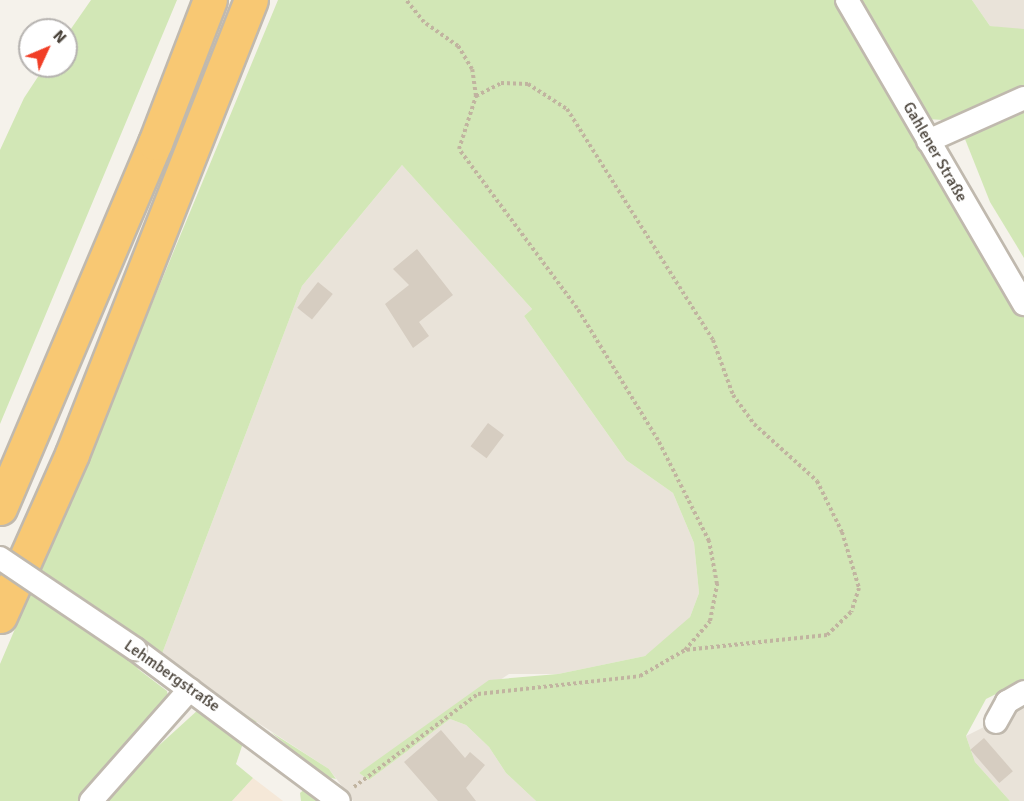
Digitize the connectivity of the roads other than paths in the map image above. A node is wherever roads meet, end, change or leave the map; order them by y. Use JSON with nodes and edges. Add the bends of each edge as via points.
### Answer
{"nodes":[{"id":1,"x":210,"y":0,"type":"edge"},
{"id":2,"x":251,"y":0,"type":"edge"},
{"id":3,"x":847,"y":0,"type":"edge"},
{"id":4,"x":1024,"y":98,"type":"edge"},
{"id":5,"x":928,"y":141,"type":"junction"},
{"id":6,"x":1024,"y":304,"type":"edge"},
{"id":7,"x":0,"y":508,"type":"edge"},
{"id":8,"x":0,"y":558,"type":"edge"},
{"id":9,"x":0,"y":616,"type":"edge"},
{"id":10,"x":190,"y":689,"type":"junction"},
{"id":11,"x":1024,"y":692,"type":"edge"},
{"id":12,"x":996,"y":722,"type":"dead end"},
{"id":13,"x":345,"y":795,"type":"edge"},
{"id":14,"x":91,"y":801,"type":"edge"}],
"edges":[{"from":1,"to":7,"type":"highway","via":[[151,154]]},
{"from":2,"to":9,"type":"highway","via":[[72,454]]},
{"from":3,"to":5,"type":"street","name":"Gahlener Straße"},
{"from":4,"to":5,"type":"street"},
{"from":5,"to":6,"type":"street","name":"Gahlener Straße"},
{"from":8,"to":10,"type":"street","name":"Lehmbergstraße","bridge":true},
{"from":10,"to":13,"type":"street","name":"Lehmbergstraße"},
{"from":10,"to":14,"type":"street"},
{"from":11,"to":12,"type":"street","via":[[1007,702]]}]}
